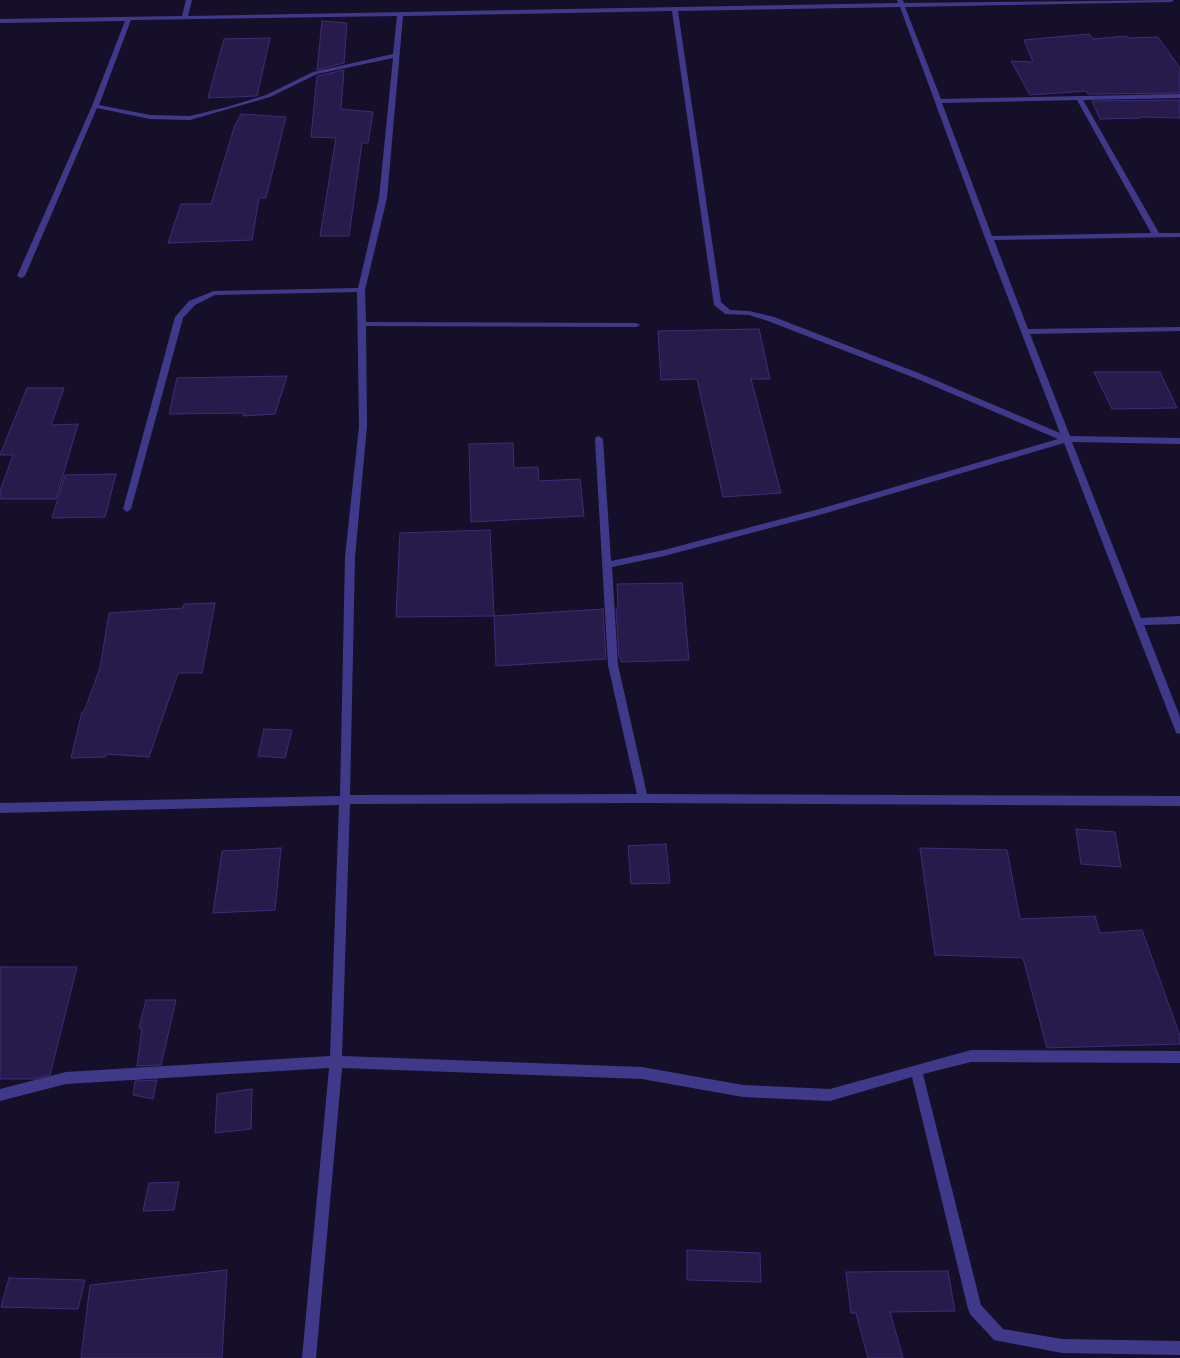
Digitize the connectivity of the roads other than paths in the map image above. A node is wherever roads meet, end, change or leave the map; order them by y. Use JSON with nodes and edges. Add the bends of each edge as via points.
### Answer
{"nodes":[{"id":1,"x":189,"y":0,"type":"edge"},
{"id":2,"x":1171,"y":0,"type":"edge"},
{"id":3,"x":901,"y":2,"type":"edge"},
{"id":4,"x":675,"y":9,"type":"junction"},
{"id":5,"x":400,"y":13,"type":"junction"},
{"id":6,"x":184,"y":18,"type":"junction"},
{"id":7,"x":129,"y":19,"type":"junction"},
{"id":8,"x":0,"y":21,"type":"edge"},
{"id":9,"x":397,"y":55,"type":"junction"},
{"id":10,"x":1180,"y":96,"type":"edge"},
{"id":11,"x":1078,"y":98,"type":"junction"},
{"id":12,"x":938,"y":101,"type":"junction"},
{"id":13,"x":95,"y":106,"type":"junction"},
{"id":14,"x":1156,"y":235,"type":"junction"},
{"id":15,"x":1180,"y":235,"type":"edge"},
{"id":16,"x":989,"y":238,"type":"junction"},
{"id":17,"x":21,"y":276,"type":"dead end"},
{"id":18,"x":361,"y":290,"type":"junction"},
{"id":19,"x":362,"y":324,"type":"junction"},
{"id":20,"x":636,"y":325,"type":"dead end"},
{"id":21,"x":1180,"y":329,"type":"edge"},
{"id":22,"x":1025,"y":332,"type":"junction"},
{"id":23,"x":599,"y":438,"type":"dead end"},
{"id":24,"x":1067,"y":439,"type":"junction"},
{"id":25,"x":1180,"y":441,"type":"edge"},
{"id":26,"x":127,"y":509,"type":"dead end"},
{"id":27,"x":607,"y":565,"type":"junction"},
{"id":28,"x":1180,"y":620,"type":"edge"},
{"id":29,"x":1138,"y":622,"type":"junction"},
{"id":30,"x":1180,"y":730,"type":"edge"},
{"id":31,"x":643,"y":798,"type":"junction"},
{"id":32,"x":345,"y":800,"type":"junction"},
{"id":33,"x":1180,"y":801,"type":"edge"},
{"id":34,"x":0,"y":808,"type":"edge"},
{"id":35,"x":1180,"y":1057,"type":"edge"},
{"id":36,"x":336,"y":1062,"type":"junction"},
{"id":37,"x":916,"y":1070,"type":"junction"},
{"id":38,"x":0,"y":1095,"type":"edge"},
{"id":39,"x":1180,"y":1348,"type":"edge"},
{"id":40,"x":309,"y":1358,"type":"edge"}],
"edges":[{"from":1,"to":6,"type":"street"},
{"from":2,"to":3,"type":"street"},
{"from":3,"to":4,"type":"street"},
{"from":3,"to":12,"type":"street"},
{"from":4,"to":5,"type":"street"},
{"from":4,"to":24,"type":"street","via":[[717,303],[728,312],[748,313],[771,319],[918,376]]},
{"from":5,"to":6,"type":"street"},
{"from":5,"to":9,"type":"street"},
{"from":6,"to":7,"type":"street"},
{"from":7,"to":8,"type":"street"},
{"from":7,"to":13,"type":"street"},
{"from":9,"to":13,"type":"street","via":[[315,73],[268,96],[190,118],[150,116]]},
{"from":9,"to":18,"type":"street","via":[[383,198]]},
{"from":10,"to":11,"type":"street"},
{"from":11,"to":12,"type":"street"},
{"from":11,"to":14,"type":"street"},
{"from":12,"to":16,"type":"street"},
{"from":13,"to":17,"type":"street"},
{"from":14,"to":15,"type":"street"},
{"from":14,"to":16,"type":"street"},
{"from":16,"to":22,"type":"street"},
{"from":18,"to":19,"type":"street"},
{"from":18,"to":26,"type":"street","via":[[214,293],[192,302],[179,317]]},
{"from":19,"to":20,"type":"street"},
{"from":19,"to":32,"type":"street","via":[[363,426],[350,557]]},
{"from":21,"to":22,"type":"street"},
{"from":22,"to":24,"type":"street"},
{"from":23,"to":27,"type":"street"},
{"from":24,"to":25,"type":"street"},
{"from":24,"to":27,"type":"street","via":[[823,511],[664,553]]},
{"from":24,"to":29,"type":"street"},
{"from":27,"to":31,"type":"street","via":[[614,665]]},
{"from":28,"to":29,"type":"street"},
{"from":29,"to":30,"type":"street"},
{"from":31,"to":32,"type":"street"},
{"from":31,"to":33,"type":"street"},
{"from":32,"to":34,"type":"street"},
{"from":32,"to":36,"type":"street"},
{"from":35,"to":37,"type":"street","via":[[971,1056]]},
{"from":36,"to":37,"type":"street","via":[[642,1073],[744,1091],[830,1095]]},
{"from":36,"to":38,"type":"street","via":[[66,1078]]},
{"from":36,"to":40,"type":"street"},
{"from":37,"to":39,"type":"street","via":[[975,1309],[1000,1335],[1062,1346]]}]}
